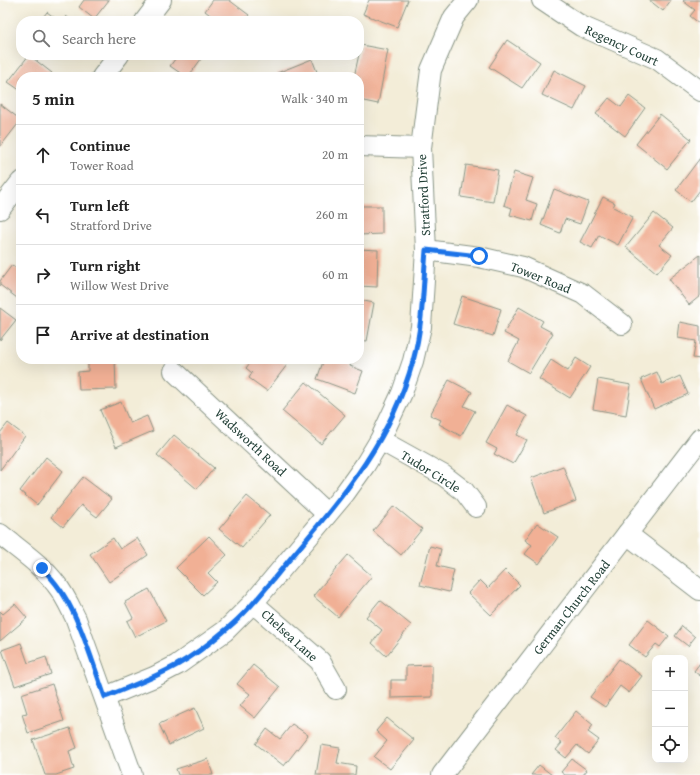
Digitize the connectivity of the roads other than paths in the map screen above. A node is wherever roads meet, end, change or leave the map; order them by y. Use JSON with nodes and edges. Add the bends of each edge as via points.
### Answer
{"nodes":[{"id":1,"x":161,"y":0,"type":"edge"},
{"id":2,"x":468,"y":0,"type":"edge"},
{"id":3,"x":542,"y":0,"type":"edge"},
{"id":4,"x":149,"y":16,"type":"edge"},
{"id":5,"x":114,"y":60,"type":"edge"},
{"id":6,"x":106,"y":72,"type":"edge"},
{"id":7,"x":700,"y":91,"type":"edge"},
{"id":8,"x":364,"y":146,"type":"edge"},
{"id":9,"x":421,"y":148,"type":"junction"},
{"id":10,"x":16,"y":188,"type":"edge"},
{"id":11,"x":0,"y":209,"type":"edge"},
{"id":12,"x":426,"y":250,"type":"junction"},
{"id":13,"x":622,"y":324,"type":"dead end"},
{"id":14,"x":174,"y":371,"type":"dead end"},
{"id":15,"x":700,"y":439,"type":"edge"},
{"id":16,"x":380,"y":440,"type":"junction"},
{"id":17,"x":476,"y":507,"type":"dead end"},
{"id":18,"x":327,"y":514,"type":"junction"},
{"id":19,"x":0,"y":534,"type":"edge"},
{"id":20,"x":627,"y":534,"type":"junction"},
{"id":21,"x":700,"y":590,"type":"edge"},
{"id":22,"x":254,"y":603,"type":"junction"},
{"id":23,"x":336,"y":690,"type":"dead end"},
{"id":24,"x":105,"y":697,"type":"junction"},
{"id":25,"x":132,"y":775,"type":"edge"},
{"id":26,"x":442,"y":775,"type":"edge"}],
"edges":[{"from":1,"to":4,"type":"street"},
{"from":2,"to":9,"type":"street","name":"Stratford Drive","via":[[454,17],[431,70]]},
{"from":3,"to":7,"type":"street","name":"Regency Court","via":[[581,26],[657,59]]},
{"from":5,"to":6,"type":"street"},
{"from":8,"to":9,"type":"street"},
{"from":9,"to":12,"type":"street","name":"Stratford Drive"},
{"from":10,"to":11,"type":"street"},
{"from":12,"to":13,"type":"street","name":"Tower Road","via":[[479,256],[523,267],[583,294]]},
{"from":12,"to":16,"type":"street","name":"Stratford Drive","via":[[421,327],[413,361],[402,394]]},
{"from":14,"to":18,"type":"street","name":"Wadsworth Road"},
{"from":15,"to":20,"type":"street","name":"German Church Road"},
{"from":16,"to":17,"type":"street","name":"Tudor Circle","via":[[443,475],[464,491]]},
{"from":16,"to":18,"type":"street","name":"Stratford Drive","via":[[365,465]]},
{"from":18,"to":22,"type":"street","name":"Stratford Drive"},
{"from":19,"to":24,"type":"street","via":[[42,568],[64,595],[76,619]]},
{"from":20,"to":21,"type":"street"},
{"from":20,"to":26,"type":"street","name":"German Church Road"},
{"from":22,"to":23,"type":"street","name":"Chelsea Lane","via":[[320,661]]},
{"from":22,"to":24,"type":"street","name":"Stratford Drive","via":[[225,632],[177,665]]},
{"from":24,"to":25,"type":"street"}]}
